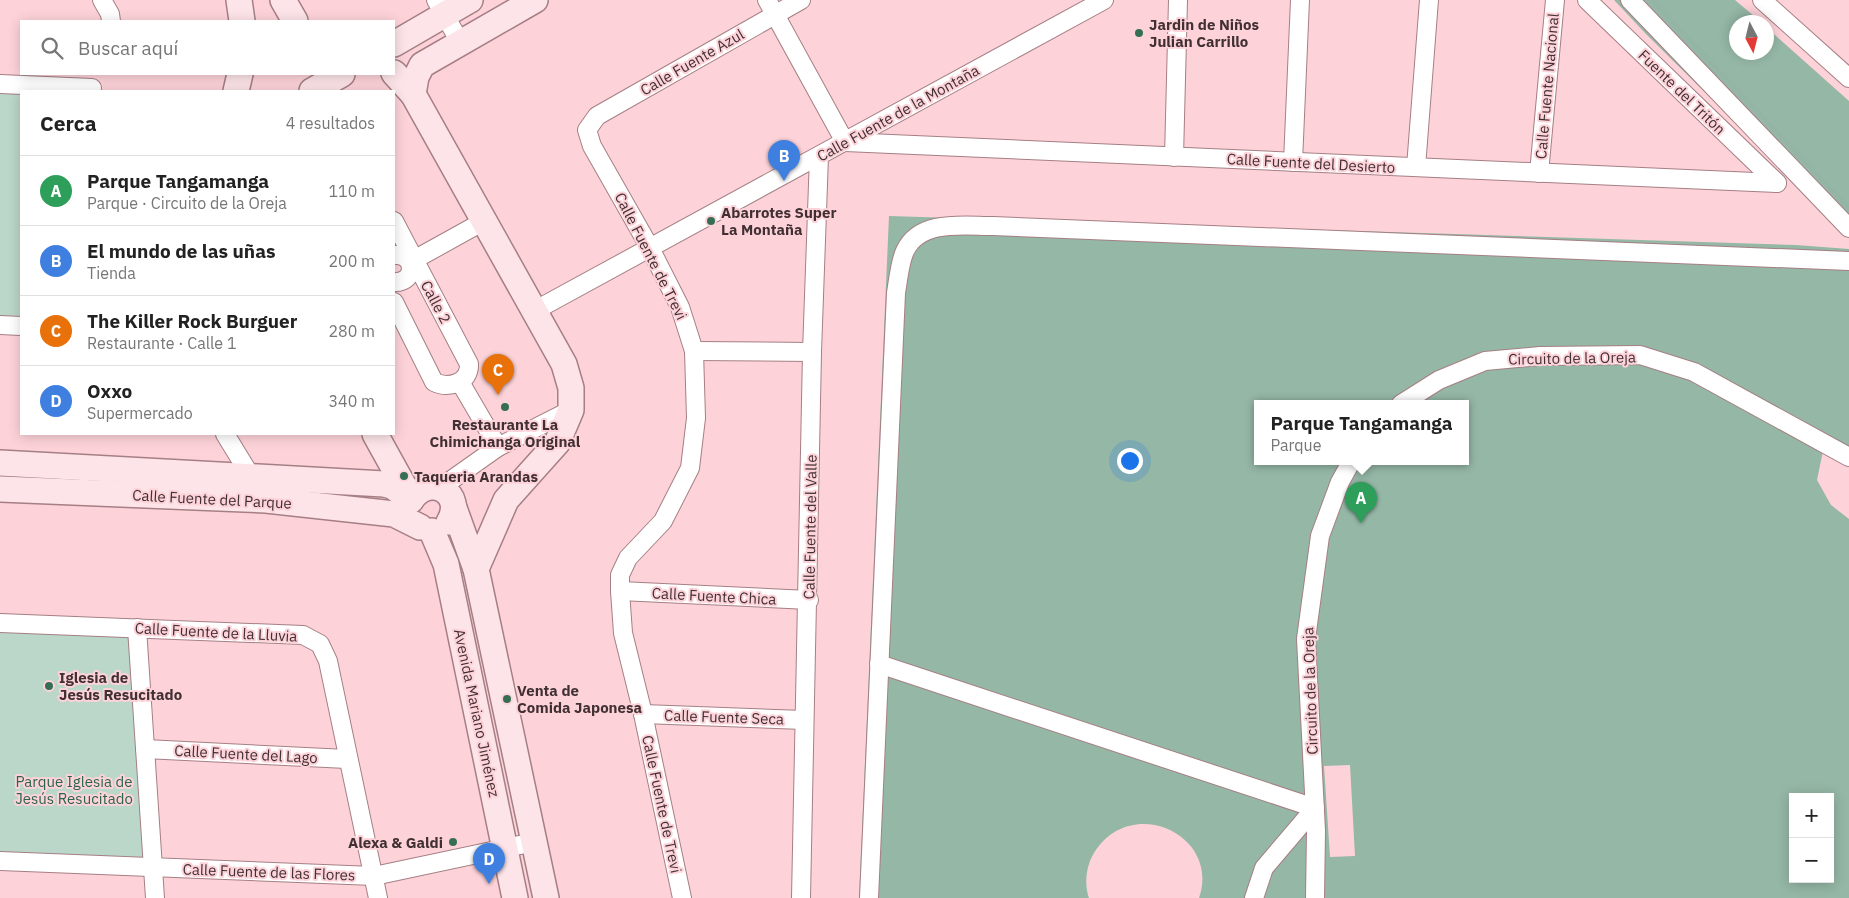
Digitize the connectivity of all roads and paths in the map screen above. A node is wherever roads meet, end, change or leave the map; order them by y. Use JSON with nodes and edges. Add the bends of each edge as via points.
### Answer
{"nodes":[{"id":1,"x":102,"y":0,"type":"edge"},
{"id":2,"x":239,"y":0,"type":"edge"},
{"id":3,"x":283,"y":0,"type":"edge"},
{"id":4,"x":470,"y":0,"type":"edge"},
{"id":5,"x":535,"y":0,"type":"edge"},
{"id":6,"x":801,"y":0,"type":"edge"},
{"id":7,"x":1104,"y":0,"type":"edge"},
{"id":8,"x":1178,"y":0,"type":"edge"},
{"id":9,"x":1300,"y":0,"type":"edge"},
{"id":10,"x":1429,"y":0,"type":"edge"},
{"id":11,"x":1554,"y":0,"type":"edge"},
{"id":12,"x":1587,"y":0,"type":"edge"},
{"id":13,"x":1630,"y":0,"type":"edge"},
{"id":14,"x":1762,"y":0,"type":"edge"},
{"id":15,"x":440,"y":7,"type":"edge"},
{"id":16,"x":771,"y":7,"type":"edge"},
{"id":17,"x":111,"y":20,"type":"edge"},
{"id":18,"x":242,"y":20,"type":"edge"},
{"id":19,"x":294,"y":20,"type":"edge"},
{"id":20,"x":460,"y":42,"type":"junction"},
{"id":21,"x":395,"y":43,"type":"edge"},
{"id":22,"x":395,"y":74,"type":"edge"},
{"id":23,"x":240,"y":75,"type":"edge"},
{"id":24,"x":1849,"y":78,"type":"edge"},
{"id":25,"x":0,"y":84,"type":"edge"},
{"id":26,"x":94,"y":84,"type":"edge"},
{"id":27,"x":236,"y":90,"type":"edge"},
{"id":28,"x":413,"y":94,"type":"junction"},
{"id":29,"x":588,"y":130,"type":"joint"},
{"id":30,"x":845,"y":142,"type":"junction"},
{"id":31,"x":819,"y":156,"type":"junction"},
{"id":32,"x":1174,"y":157,"type":"junction"},
{"id":33,"x":1293,"y":162,"type":"junction"},
{"id":34,"x":1416,"y":167,"type":"junction"},
{"id":35,"x":1539,"y":173,"type":"junction"},
{"id":36,"x":1778,"y":183,"type":"joint"},
{"id":37,"x":484,"y":221,"type":"junction"},
{"id":38,"x":395,"y":224,"type":"edge"},
{"id":39,"x":1849,"y":228,"type":"edge"},
{"id":40,"x":650,"y":248,"type":"junction"},
{"id":41,"x":406,"y":259,"type":"edge"},
{"id":42,"x":1849,"y":261,"type":"edge"},
{"id":43,"x":395,"y":282,"type":"edge"},
{"id":44,"x":395,"y":304,"type":"edge"},
{"id":45,"x":534,"y":311,"type":"junction"},
{"id":46,"x":0,"y":325,"type":"edge"},
{"id":47,"x":20,"y":326,"type":"edge"},
{"id":48,"x":694,"y":351,"type":"junction"},
{"id":49,"x":812,"y":352,"type":"junction"},
{"id":50,"x":460,"y":382,"type":"junction"},
{"id":51,"x":1407,"y":400,"type":"edge"},
{"id":52,"x":570,"y":410,"type":"junction"},
{"id":53,"x":226,"y":435,"type":"edge"},
{"id":54,"x":380,"y":442,"type":"edge"},
{"id":55,"x":498,"y":447,"type":"junction"},
{"id":56,"x":1849,"y":457,"type":"edge"},
{"id":57,"x":0,"y":463,"type":"edge"},
{"id":58,"x":1349,"y":465,"type":"edge"},
{"id":59,"x":250,"y":476,"type":"junction"},
{"id":60,"x":375,"y":484,"type":"junction"},
{"id":61,"x":440,"y":488,"type":"junction"},
{"id":62,"x":0,"y":489,"type":"edge"},
{"id":63,"x":266,"y":500,"type":"junction"},
{"id":64,"x":412,"y":500,"type":"junction"},
{"id":65,"x":454,"y":508,"type":"junction"},
{"id":66,"x":426,"y":529,"type":"junction"},
{"id":67,"x":476,"y":569,"type":"junction"},
{"id":68,"x":620,"y":591,"type":"junction"},
{"id":69,"x":809,"y":600,"type":"junction"},
{"id":70,"x":0,"y":623,"type":"edge"},
{"id":71,"x":137,"y":628,"type":"junction"},
{"id":72,"x":879,"y":664,"type":"junction"},
{"id":73,"x":643,"y":714,"type":"junction"},
{"id":74,"x":804,"y":720,"type":"junction"},
{"id":75,"x":145,"y":749,"type":"junction"},
{"id":76,"x":348,"y":759,"type":"junction"},
{"id":77,"x":1315,"y":808,"type":"junction"},
{"id":78,"x":534,"y":842,"type":"junction"},
{"id":79,"x":505,"y":848,"type":"junction"},
{"id":80,"x":0,"y":861,"type":"edge"},
{"id":81,"x":153,"y":867,"type":"junction"},
{"id":82,"x":374,"y":876,"type":"junction"},
{"id":83,"x":155,"y":898,"type":"edge"},
{"id":84,"x":378,"y":898,"type":"edge"},
{"id":85,"x":515,"y":898,"type":"edge"},
{"id":86,"x":546,"y":898,"type":"edge"},
{"id":87,"x":682,"y":898,"type":"edge"},
{"id":88,"x":801,"y":898,"type":"edge"},
{"id":89,"x":869,"y":898,"type":"edge"},
{"id":90,"x":1254,"y":898,"type":"edge"},
{"id":91,"x":1315,"y":898,"type":"edge"}],
"edges":[{"from":1,"to":17,"type":"street"},
{"from":2,"to":18,"type":"street"},
{"from":3,"to":19,"type":"street"},
{"from":4,"to":15,"type":"street"},
{"from":5,"to":20,"type":"street"},
{"from":6,"to":16,"type":"street","name":"Calle Fuente Azul"},
{"from":7,"to":30,"type":"street","name":"Calle Fuente de la Montaña"},
{"from":8,"to":32,"type":"street"},
{"from":9,"to":33,"type":"street"},
{"from":10,"to":34,"type":"street"},
{"from":11,"to":35,"type":"street","name":"Calle Fuente Nacional"},
{"from":12,"to":36,"type":"street","name":"Fuente del Tritón"},
{"from":13,"to":39,"type":"street"},
{"from":14,"to":24,"type":"street"},
{"from":15,"to":20,"type":"street"},
{"from":15,"to":21,"type":"street"},
{"from":16,"to":29,"type":"street","name":"Calle Fuente Azul","via":[[597,116]]},
{"from":16,"to":30,"type":"street"},
{"from":20,"to":28,"type":"street","via":[[422,65]]},
{"from":22,"to":28,"type":"street"},
{"from":23,"to":27,"type":"street"},
{"from":25,"to":26,"type":"street"},
{"from":28,"to":37,"type":"street"},
{"from":29,"to":40,"type":"street","name":"Calle Fuente de Trevi","via":[[592,146]]},
{"from":30,"to":31,"type":"street","name":"Calle Fuente de la Montaña"},
{"from":30,"to":32,"type":"street","name":"Calle Fuente del Desierto"},
{"from":31,"to":40,"type":"street","name":"Calle Fuente de la Montaña"},
{"from":31,"to":49,"type":"street","name":"Calle Fuente del Valle"},
{"from":32,"to":33,"type":"street","name":"Calle Fuente del Desierto"},
{"from":33,"to":34,"type":"street","name":"Calle Fuente del Desierto"},
{"from":34,"to":35,"type":"street","name":"Calle Fuente del Desierto"},
{"from":35,"to":36,"type":"street","name":"Calle Fuente del Desierto"},
{"from":37,"to":41,"type":"street"},
{"from":37,"to":45,"type":"street"},
{"from":38,"to":41,"type":"street","name":"Calle 2"},
{"from":40,"to":45,"type":"street","name":"Calle Fuente de la Montaña"},
{"from":40,"to":48,"type":"street","name":"Calle Fuente de Trevi","via":[[680,307]]},
{"from":41,"to":43,"type":"street","via":[[411,271],[409,276],[402,282]]},
{"from":41,"to":50,"type":"street","name":"Calle 2","via":[[469,364]]},
{"from":42,"to":72,"type":"street","via":[[993,226],[940,226],[916,235],[904,251],[896,293]]},
{"from":44,"to":50,"type":"street","via":[[434,382],[449,386]]},
{"from":45,"to":52,"type":"street","via":[[564,364],[571,388]]},
{"from":46,"to":47,"type":"street"},
{"from":48,"to":49,"type":"street"},
{"from":48,"to":68,"type":"street","name":"Calle Fuente de Trevi","via":[[696,418],[690,468],[663,521],[628,558],[620,575]]},
{"from":49,"to":69,"type":"street","name":"Calle Fuente del Valle"},
{"from":50,"to":55,"type":"street"},
{"from":51,"to":56,"type":"street","name":"Circuito de la Oreja","via":[[1439,380],[1485,361],[1540,356],[1640,355],[1694,372]]},
{"from":52,"to":55,"type":"street"},
{"from":52,"to":67,"type":"street","via":[[557,443],[506,500]]},
{"from":53,"to":59,"type":"street"},
{"from":54,"to":60,"type":"street","via":[[390,471],[387,479]]},
{"from":54,"to":64,"type":"street","name":"Avenida Mariano Jiménez"},
{"from":55,"to":61,"type":"street"},
{"from":57,"to":59,"type":"street","name":"Calle Fuente del Parque"},
{"from":58,"to":77,"type":"street","name":"Circuito de la Oreja","via":[[1320,536],[1306,639]]},
{"from":59,"to":60,"type":"street","name":"Calle Fuente del Parque"},
{"from":59,"to":63,"type":"street"},
{"from":60,"to":64,"type":"street","name":"Calle Fuente del Parque","via":[[392,486]]},
{"from":61,"to":64,"type":"street","via":[[433,486],[420,490]]},
{"from":61,"to":65,"type":"street","name":"Avenida Mariano Jiménez","via":[[450,496]]},
{"from":62,"to":63,"type":"street","name":"Calle Fuente del Parque"},
{"from":63,"to":66,"type":"street","name":"Calle Fuente del Parque","via":[[394,514]]},
{"from":64,"to":66,"type":"street","name":"Avenida Mariano Jiménez","via":[[412,518]]},
{"from":65,"to":66,"type":"street","via":[[445,526]]},
{"from":65,"to":67,"type":"street","name":"Avenida Mariano Jiménez"},
{"from":66,"to":79,"type":"street","name":"Avenida Mariano Jiménez","via":[[446,564]]},
{"from":67,"to":78,"type":"street","name":"Avenida Mariano Jiménez"},
{"from":68,"to":69,"type":"street","name":"Calle Fuente Chica"},
{"from":68,"to":73,"type":"street","name":"Calle Fuente de Trevi","via":[[623,633]]},
{"from":69,"to":74,"type":"street","name":"Calle Fuente del Valle"},
{"from":70,"to":71,"type":"street","name":"Calle Fuente de la Lluvia"},
{"from":71,"to":75,"type":"street"},
{"from":71,"to":76,"type":"street","name":"Calle Fuente de la Lluvia","via":[[302,635],[320,644],[328,661]]},
{"from":72,"to":77,"type":"street"},
{"from":72,"to":89,"type":"street"},
{"from":73,"to":74,"type":"street","name":"Calle Fuente Seca"},
{"from":73,"to":87,"type":"street","name":"Calle Fuente de Trevi"},
{"from":74,"to":88,"type":"street","name":"Calle Fuente del Valle"},
{"from":75,"to":76,"type":"street","name":"Calle Fuente del Lago"},
{"from":75,"to":81,"type":"street"},
{"from":76,"to":82,"type":"street","name":"Calle Fuente de la Lluvia"},
{"from":77,"to":90,"type":"street","via":[[1264,868]]},
{"from":77,"to":91,"type":"street","name":"Circuito de la Oreja"},
{"from":78,"to":79,"type":"street","name":"Calle Fuente de las Flores"},
{"from":78,"to":86,"type":"street","name":"Avenida Mariano Jiménez"},
{"from":79,"to":82,"type":"street","name":"Calle Fuente de las Flores"},
{"from":79,"to":85,"type":"street","name":"Avenida Mariano Jiménez"},
{"from":80,"to":81,"type":"street","name":"Calle Fuente de las Flores"},
{"from":81,"to":82,"type":"street","name":"Calle Fuente de las Flores"},
{"from":81,"to":83,"type":"street"},
{"from":82,"to":84,"type":"street","name":"Calle Fuente de la Lluvia"}]}
